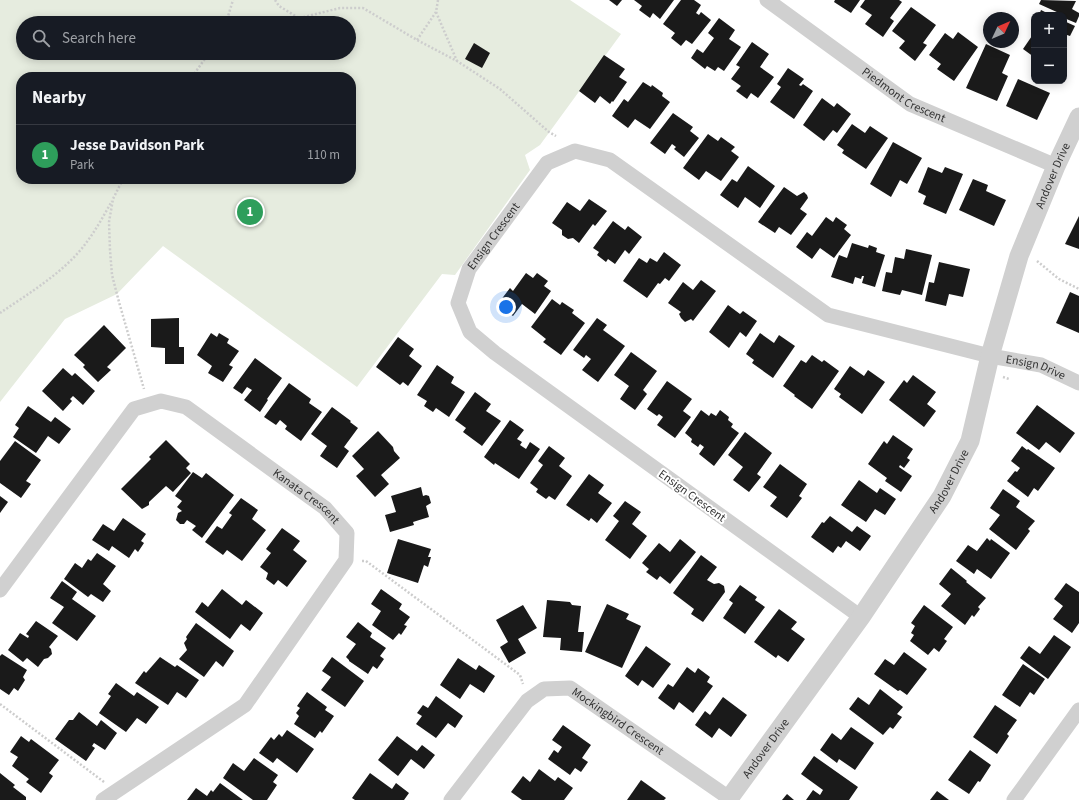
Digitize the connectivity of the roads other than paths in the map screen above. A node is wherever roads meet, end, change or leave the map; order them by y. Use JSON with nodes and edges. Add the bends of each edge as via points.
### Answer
{"nodes":[{"id":1,"x":767,"y":0,"type":"edge"},
{"id":2,"x":1079,"y":117,"type":"edge"},
{"id":3,"x":1056,"y":166,"type":"junction"},
{"id":4,"x":990,"y":356,"type":"junction"},
{"id":5,"x":1079,"y":383,"type":"edge"},
{"id":6,"x":0,"y":590,"type":"edge"},
{"id":7,"x":861,"y":617,"type":"junction"},
{"id":8,"x":1079,"y":710,"type":"edge"},
{"id":9,"x":728,"y":799,"type":"edge"},
{"id":10,"x":103,"y":800,"type":"edge"},
{"id":11,"x":451,"y":800,"type":"edge"},
{"id":12,"x":1014,"y":800,"type":"edge"}],
"edges":[{"from":1,"to":3,"type":"street","name":"Piedmont Crescent","via":[[910,104]]},
{"from":2,"to":3,"type":"street","name":"Andover Drive"},
{"from":3,"to":4,"type":"street","name":"Andover Drive","via":[[1018,256]]},
{"from":4,"to":5,"type":"street","name":"Ensign Drive","via":[[1041,365]]},
{"from":4,"to":7,"type":"street","name":"Andover Drive","via":[[970,441],[942,496]]},
{"from":4,"to":7,"type":"street","name":"Ensign Crescent","via":[[828,315],[610,160],[575,151],[548,163],[469,269],[458,303],[470,332]]},
{"from":6,"to":10,"type":"street","name":"Kanata Crescent","via":[[134,409],[161,401],[186,407],[325,508],[347,533],[346,560],[245,705]]},
{"from":7,"to":9,"type":"street","name":"Andover Drive"},
{"from":8,"to":12,"type":"street"},
{"from":9,"to":11,"type":"street","name":"Mockingbird Crescent","via":[[570,688],[544,689],[527,701]]}]}
